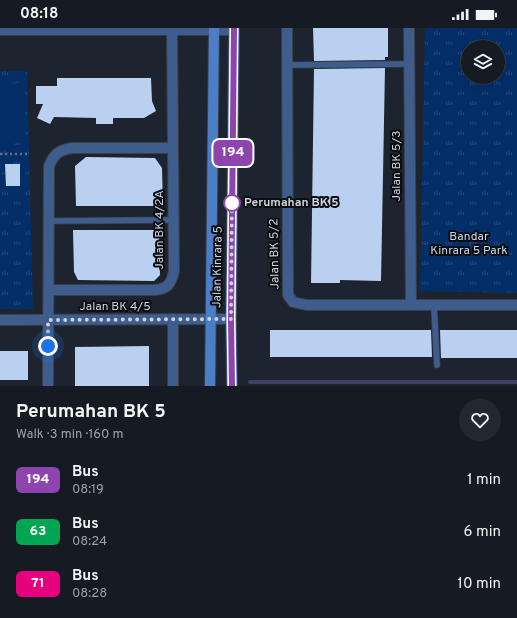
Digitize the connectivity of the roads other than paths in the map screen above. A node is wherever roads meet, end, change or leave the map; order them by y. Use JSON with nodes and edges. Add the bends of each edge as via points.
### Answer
{"nodes":[{"id":1,"x":287,"y":28,"type":"edge"},
{"id":2,"x":409,"y":28,"type":"edge"},
{"id":3,"x":51,"y":29,"type":"edge"},
{"id":4,"x":172,"y":29,"type":"edge"},
{"id":5,"x":214,"y":29,"type":"edge"},
{"id":6,"x":234,"y":29,"type":"edge"},
{"id":7,"x":0,"y":30,"type":"edge"},
{"id":8,"x":409,"y":64,"type":"junction"},
{"id":9,"x":287,"y":65,"type":"junction"},
{"id":10,"x":173,"y":148,"type":"junction"},
{"id":11,"x":173,"y":220,"type":"junction"},
{"id":12,"x":49,"y":221,"type":"junction"},
{"id":13,"x":48,"y":290,"type":"junction"},
{"id":14,"x":411,"y":305,"type":"junction"},
{"id":15,"x":434,"y":305,"type":"junction"},
{"id":16,"x":517,"y":305,"type":"edge"},
{"id":17,"x":173,"y":319,"type":"junction"},
{"id":18,"x":211,"y":319,"type":"junction"},
{"id":19,"x":231,"y":319,"type":"junction"},
{"id":20,"x":0,"y":320,"type":"edge"},
{"id":21,"x":48,"y":320,"type":"junction"},
{"id":22,"x":437,"y":365,"type":"dead end"},
{"id":23,"x":48,"y":386,"type":"edge"},
{"id":24,"x":173,"y":386,"type":"edge"},
{"id":25,"x":210,"y":386,"type":"edge"},
{"id":26,"x":232,"y":386,"type":"edge"}],
"edges":[{"from":1,"to":9,"type":"street","name":"Jalan BK 5/2"},
{"from":2,"to":8,"type":"street","name":"Jalan BK 5/3"},
{"from":3,"to":4,"type":"street"},
{"from":3,"to":7,"type":"street"},
{"from":4,"to":5,"type":"street"},
{"from":4,"to":10,"type":"street","name":"Jalan BK 4/2A"},
{"from":5,"to":6,"type":"street"},
{"from":5,"to":18,"type":"main road","name":"Jalan Kinrara 5"},
{"from":6,"to":19,"type":"main road","name":"Jalan Kinrara 5"},
{"from":8,"to":9,"type":"lane"},
{"from":8,"to":14,"type":"street","name":"Jalan BK 5/3"},
{"from":9,"to":14,"type":"street","name":"Jalan BK 5/2","via":[[288,295],[293,302],[306,305]]},
{"from":10,"to":11,"type":"street","name":"Jalan BK 4/2A"},
{"from":10,"to":12,"type":"street","via":[[72,148],[57,152],[49,166]]},
{"from":11,"to":12,"type":"lane"},
{"from":11,"to":13,"type":"street","name":"Jalan BK 4/2A","via":[[174,271],[172,281],[167,286],[154,290]]},
{"from":12,"to":13,"type":"street"},
{"from":13,"to":21,"type":"street"},
{"from":14,"to":15,"type":"street","name":"Jalan BK 5/2"},
{"from":15,"to":16,"type":"street","name":"Jalan BK 5/2"},
{"from":15,"to":22,"type":"lane"},
{"from":17,"to":18,"type":"street","name":"Jalan BK 4/5"},
{"from":17,"to":21,"type":"street","name":"Jalan BK 4/5"},
{"from":17,"to":24,"type":"street"},
{"from":18,"to":19,"type":"street","name":"Jalan BK 4/5"},
{"from":18,"to":25,"type":"main road","name":"Jalan Kinrara 5"},
{"from":19,"to":26,"type":"main road","name":"Jalan Kinrara 5"},
{"from":20,"to":21,"type":"street","name":"Jalan BK 4/5"},
{"from":21,"to":23,"type":"street"}]}
